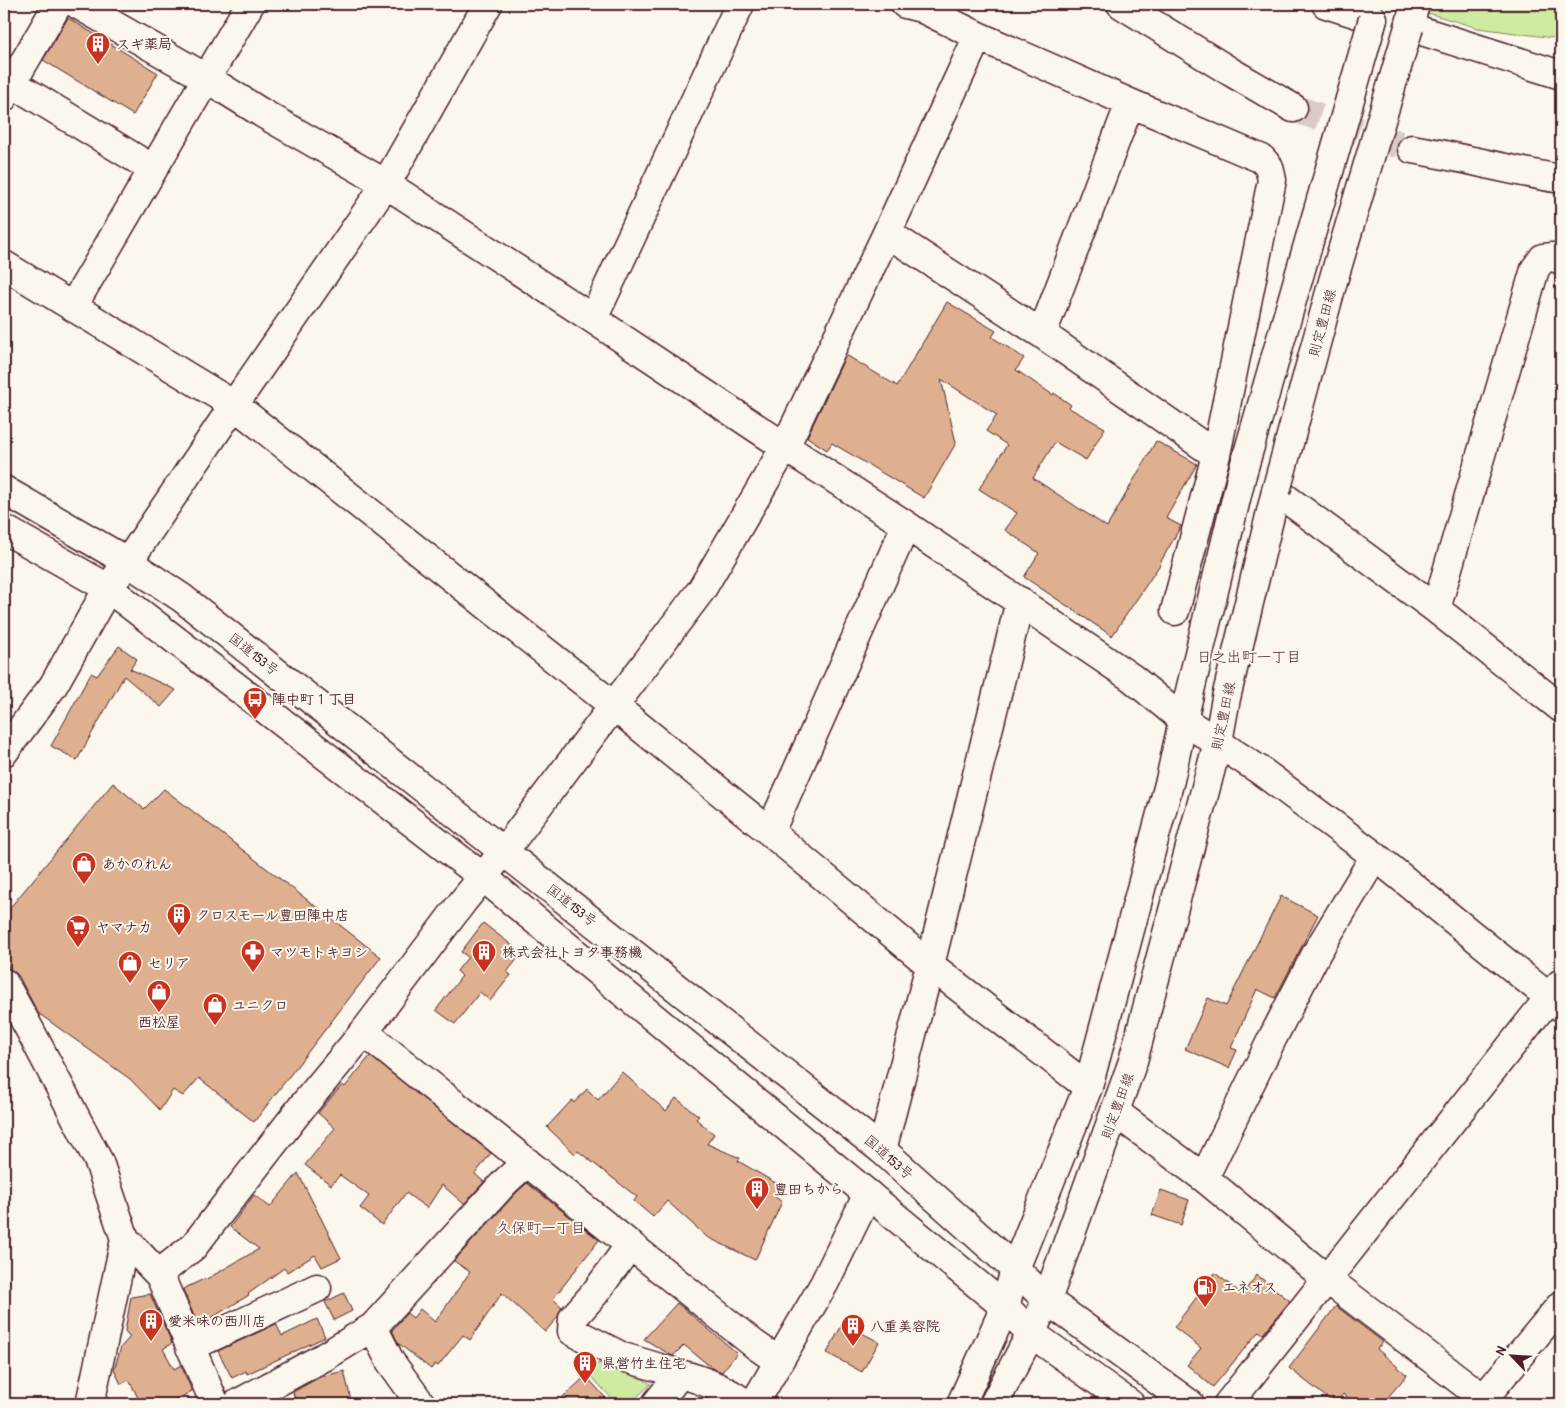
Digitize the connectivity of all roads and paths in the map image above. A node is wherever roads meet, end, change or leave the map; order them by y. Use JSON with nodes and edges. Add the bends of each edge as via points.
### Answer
{"nodes":[{"id":1,"x":58,"y":4,"type":"edge"},
{"id":2,"x":76,"y":4,"type":"edge"},
{"id":3,"x":250,"y":4,"type":"edge"},
{"id":4,"x":488,"y":4,"type":"edge"},
{"id":5,"x":740,"y":4,"type":"edge"},
{"id":6,"x":905,"y":4,"type":"edge"},
{"id":7,"x":1121,"y":4,"type":"edge"},
{"id":8,"x":1326,"y":4,"type":"edge"},
{"id":9,"x":1376,"y":11,"type":"edge"},
{"id":10,"x":1412,"y":15,"type":"edge"},
{"id":11,"x":978,"y":36,"type":"junction"},
{"id":12,"x":1561,"y":75,"type":"edge"},
{"id":13,"x":206,"y":78,"type":"junction"},
{"id":14,"x":8,"y":90,"type":"edge"},
{"id":15,"x":1130,"y":103,"type":"junction"},
{"id":16,"x":1293,"y":108,"type":"tunnel mouth"},
{"id":17,"x":1412,"y":149,"type":"tunnel mouth"},
{"id":18,"x":153,"y":169,"type":"junction"},
{"id":19,"x":1561,"y":179,"type":"edge"},
{"id":20,"x":386,"y":184,"type":"junction"},
{"id":21,"x":887,"y":233,"type":"junction"},
{"id":22,"x":1561,"y":260,"type":"edge"},
{"id":23,"x":4,"y":265,"type":"edge"},
{"id":24,"x":73,"y":306,"type":"junction"},
{"id":25,"x":593,"y":319,"type":"junction"},
{"id":26,"x":1042,"y":334,"type":"junction"},
{"id":27,"x":234,"y":405,"type":"junction"},
{"id":28,"x":784,"y":447,"type":"junction"},
{"id":29,"x":1216,"y":456,"type":"junction"},
{"id":30,"x":4,"y":490,"type":"edge"},
{"id":31,"x":1276,"y":491,"type":"junction"},
{"id":32,"x":906,"y":524,"type":"junction"},
{"id":33,"x":4,"y":529,"type":"edge"},
{"id":34,"x":128,"y":562,"type":"junction"},
{"id":35,"x":108,"y":588,"type":"junction"},
{"id":36,"x":1020,"y":601,"type":"junction"},
{"id":37,"x":1436,"y":609,"type":"junction"},
{"id":38,"x":1175,"y":611,"type":"dead end"},
{"id":39,"x":614,"y":706,"type":"junction"},
{"id":40,"x":1561,"y":708,"type":"edge"},
{"id":41,"x":1183,"y":720,"type":"junction"},
{"id":42,"x":1218,"y":742,"type":"junction"},
{"id":43,"x":4,"y":752,"type":"edge"},
{"id":44,"x":770,"y":832,"type":"junction"},
{"id":45,"x":504,"y":851,"type":"junction"},
{"id":46,"x":1375,"y":856,"type":"junction"},
{"id":47,"x":483,"y":876,"type":"junction"},
{"id":48,"x":930,"y":965,"type":"junction"},
{"id":49,"x":4,"y":983,"type":"edge"},
{"id":50,"x":1557,"y":996,"type":"edge"},
{"id":51,"x":364,"y":1032,"type":"junction"},
{"id":52,"x":1088,"y":1087,"type":"junction"},
{"id":53,"x":1115,"y":1112,"type":"junction"},
{"id":54,"x":882,"y":1150,"type":"junction"},
{"id":55,"x":527,"y":1162,"type":"junction"},
{"id":56,"x":1204,"y":1178,"type":"junction"},
{"id":57,"x":868,"y":1194,"type":"junction"},
{"id":58,"x":125,"y":1239,"type":"junction"},
{"id":59,"x":630,"y":1244,"type":"junction"},
{"id":60,"x":1016,"y":1269,"type":"junction"},
{"id":61,"x":160,"y":1276,"type":"junction"},
{"id":62,"x":1327,"y":1279,"type":"junction"},
{"id":63,"x":317,"y":1288,"type":"dead end"},
{"id":64,"x":1047,"y":1300,"type":"junction"},
{"id":65,"x":1561,"y":1305,"type":"edge"},
{"id":66,"x":1005,"y":1307,"type":"junction"},
{"id":67,"x":373,"y":1328,"type":"junction"},
{"id":68,"x":1031,"y":1333,"type":"junction"},
{"id":69,"x":190,"y":1347,"type":"junction"},
{"id":70,"x":778,"y":1361,"type":"junction"},
{"id":71,"x":680,"y":1374,"type":"junction"},
{"id":72,"x":1488,"y":1401,"type":"edge"},
{"id":73,"x":90,"y":1404,"type":"edge"},
{"id":74,"x":215,"y":1404,"type":"edge"},
{"id":75,"x":237,"y":1404,"type":"edge"},
{"id":76,"x":422,"y":1404,"type":"edge"},
{"id":77,"x":656,"y":1404,"type":"edge"},
{"id":78,"x":746,"y":1404,"type":"edge"},
{"id":79,"x":754,"y":1404,"type":"edge"},
{"id":80,"x":961,"y":1404,"type":"edge"},
{"id":81,"x":994,"y":1404,"type":"edge"},
{"id":82,"x":1130,"y":1404,"type":"edge"},
{"id":83,"x":1190,"y":1404,"type":"edge"},
{"id":84,"x":1228,"y":1404,"type":"edge"}],
"edges":[{"from":1,"to":14,"type":"main road"},
{"from":2,"to":13,"type":"main road"},
{"from":3,"to":13,"type":"main road"},
{"from":4,"to":20,"type":"main road"},
{"from":5,"to":25,"type":"main road"},
{"from":6,"to":11,"type":"main road","via":[[921,8]]},
{"from":7,"to":16,"type":"main road"},
{"from":8,"to":9,"type":"main road"},
{"from":9,"to":41,"type":"main road","bridge":true,"via":[[1242,474]]},
{"from":10,"to":12,"type":"main road"},
{"from":10,"to":31,"type":"main road","name":"則定豊田線","bridge":true,"via":[[1333,281]]},
{"from":11,"to":15,"type":"main road"},
{"from":11,"to":21,"type":"main road"},
{"from":13,"to":18,"type":"main road"},
{"from":13,"to":20,"type":"main road"},
{"from":14,"to":18,"type":"main road"},
{"from":15,"to":26,"type":"main road"},
{"from":15,"to":29,"type":"main road","via":[[1262,159],[1269,166],[1272,180]]},
{"from":17,"to":19,"type":"main road"},
{"from":18,"to":24,"type":"main road"},
{"from":20,"to":25,"type":"main road"},
{"from":20,"to":27,"type":"main road"},
{"from":21,"to":26,"type":"main road"},
{"from":21,"to":28,"type":"main road"},
{"from":22,"to":37,"type":"main road","via":[[1543,258],[1535,269]]},
{"from":23,"to":24,"type":"main road"},
{"from":24,"to":27,"type":"main road"},
{"from":25,"to":28,"type":"main road"},
{"from":26,"to":29,"type":"main road"},
{"from":27,"to":34,"type":"main road"},
{"from":27,"to":39,"type":"main road"},
{"from":28,"to":32,"type":"main road"},
{"from":28,"to":39,"type":"main road","via":[[702,589]]},
{"from":29,"to":38,"type":"main road"},
{"from":30,"to":34,"type":"main road","name":"国道153号"},
{"from":31,"to":37,"type":"main road"},
{"from":31,"to":42,"type":"main road","name":"則定豊田線"},
{"from":32,"to":36,"type":"main road"},
{"from":32,"to":44,"type":"main road"},
{"from":33,"to":35,"type":"main road"},
{"from":34,"to":35,"type":"main road"},
{"from":34,"to":45,"type":"main road","name":"国道153号","via":[[182,598]]},
{"from":35,"to":43,"type":"main road","via":[[53,686]]},
{"from":35,"to":47,"type":"main road"},
{"from":36,"to":41,"type":"main road","via":[[1132,678]]},
{"from":36,"to":48,"type":"main road"},
{"from":37,"to":40,"type":"main road"},
{"from":39,"to":44,"type":"main road"},
{"from":39,"to":45,"type":"main road"},
{"from":41,"to":42,"type":"main road"},
{"from":41,"to":52,"type":"main road","via":[[1168,790]]},
{"from":42,"to":46,"type":"main road"},
{"from":42,"to":53,"type":"main road","name":"則定豊田線","via":[[1133,1062]]},
{"from":44,"to":48,"type":"main road"},
{"from":45,"to":47,"type":"main road"},
{"from":45,"to":54,"type":"main road","name":"国道153号"},
{"from":46,"to":50,"type":"main road"},
{"from":46,"to":56,"type":"main road","via":[[1317,952]]},
{"from":47,"to":51,"type":"main road"},
{"from":47,"to":57,"type":"main road"},
{"from":48,"to":52,"type":"main road"},
{"from":48,"to":54,"type":"main road"},
{"from":49,"to":58,"type":"main road","via":[[99,1162]]},
{"from":50,"to":62,"type":"main road"},
{"from":51,"to":55,"type":"main road"},
{"from":51,"to":61,"type":"main road","via":[[193,1247]]},
{"from":52,"to":60,"type":"main road"},
{"from":53,"to":56,"type":"main road"},
{"from":53,"to":64,"type":"main road","name":"則定豊田線"},
{"from":54,"to":60,"type":"main road","name":"国道153号"},
{"from":55,"to":59,"type":"main road"},
{"from":55,"to":67,"type":"main road","via":[[505,1182]]},
{"from":56,"to":62,"type":"main road"},
{"from":57,"to":66,"type":"main road"},
{"from":57,"to":70,"type":"main road","via":[[824,1284]]},
{"from":58,"to":61,"type":"main road"},
{"from":58,"to":73,"type":"main road"},
{"from":59,"to":70,"type":"main road"},
{"from":59,"to":71,"type":"main road","via":[[573,1318],[572,1331],[623,1357]]},
{"from":60,"to":64,"type":"main road","name":"国道153号"},
{"from":60,"to":66,"type":"main road"},
{"from":61,"to":69,"type":"main road"},
{"from":62,"to":72,"type":"main road"},
{"from":62,"to":84,"type":"main road"},
{"from":63,"to":69,"type":"main road"},
{"from":64,"to":68,"type":"main road","name":"則定豊田線"},
{"from":64,"to":83,"type":"main road","name":"国道153号"},
{"from":65,"to":72,"type":"main road"},
{"from":66,"to":68,"type":"main road"},
{"from":66,"to":80,"type":"main road"},
{"from":67,"to":75,"type":"main road"},
{"from":67,"to":76,"type":"main road","via":[[390,1361]]},
{"from":68,"to":81,"type":"main road","name":"則定豊田線"},
{"from":68,"to":82,"type":"main road"},
{"from":69,"to":74,"type":"main road"},
{"from":70,"to":79,"type":"main road"},
{"from":71,"to":77,"type":"main road"},
{"from":71,"to":78,"type":"main road","via":[[705,1381]]}]}
